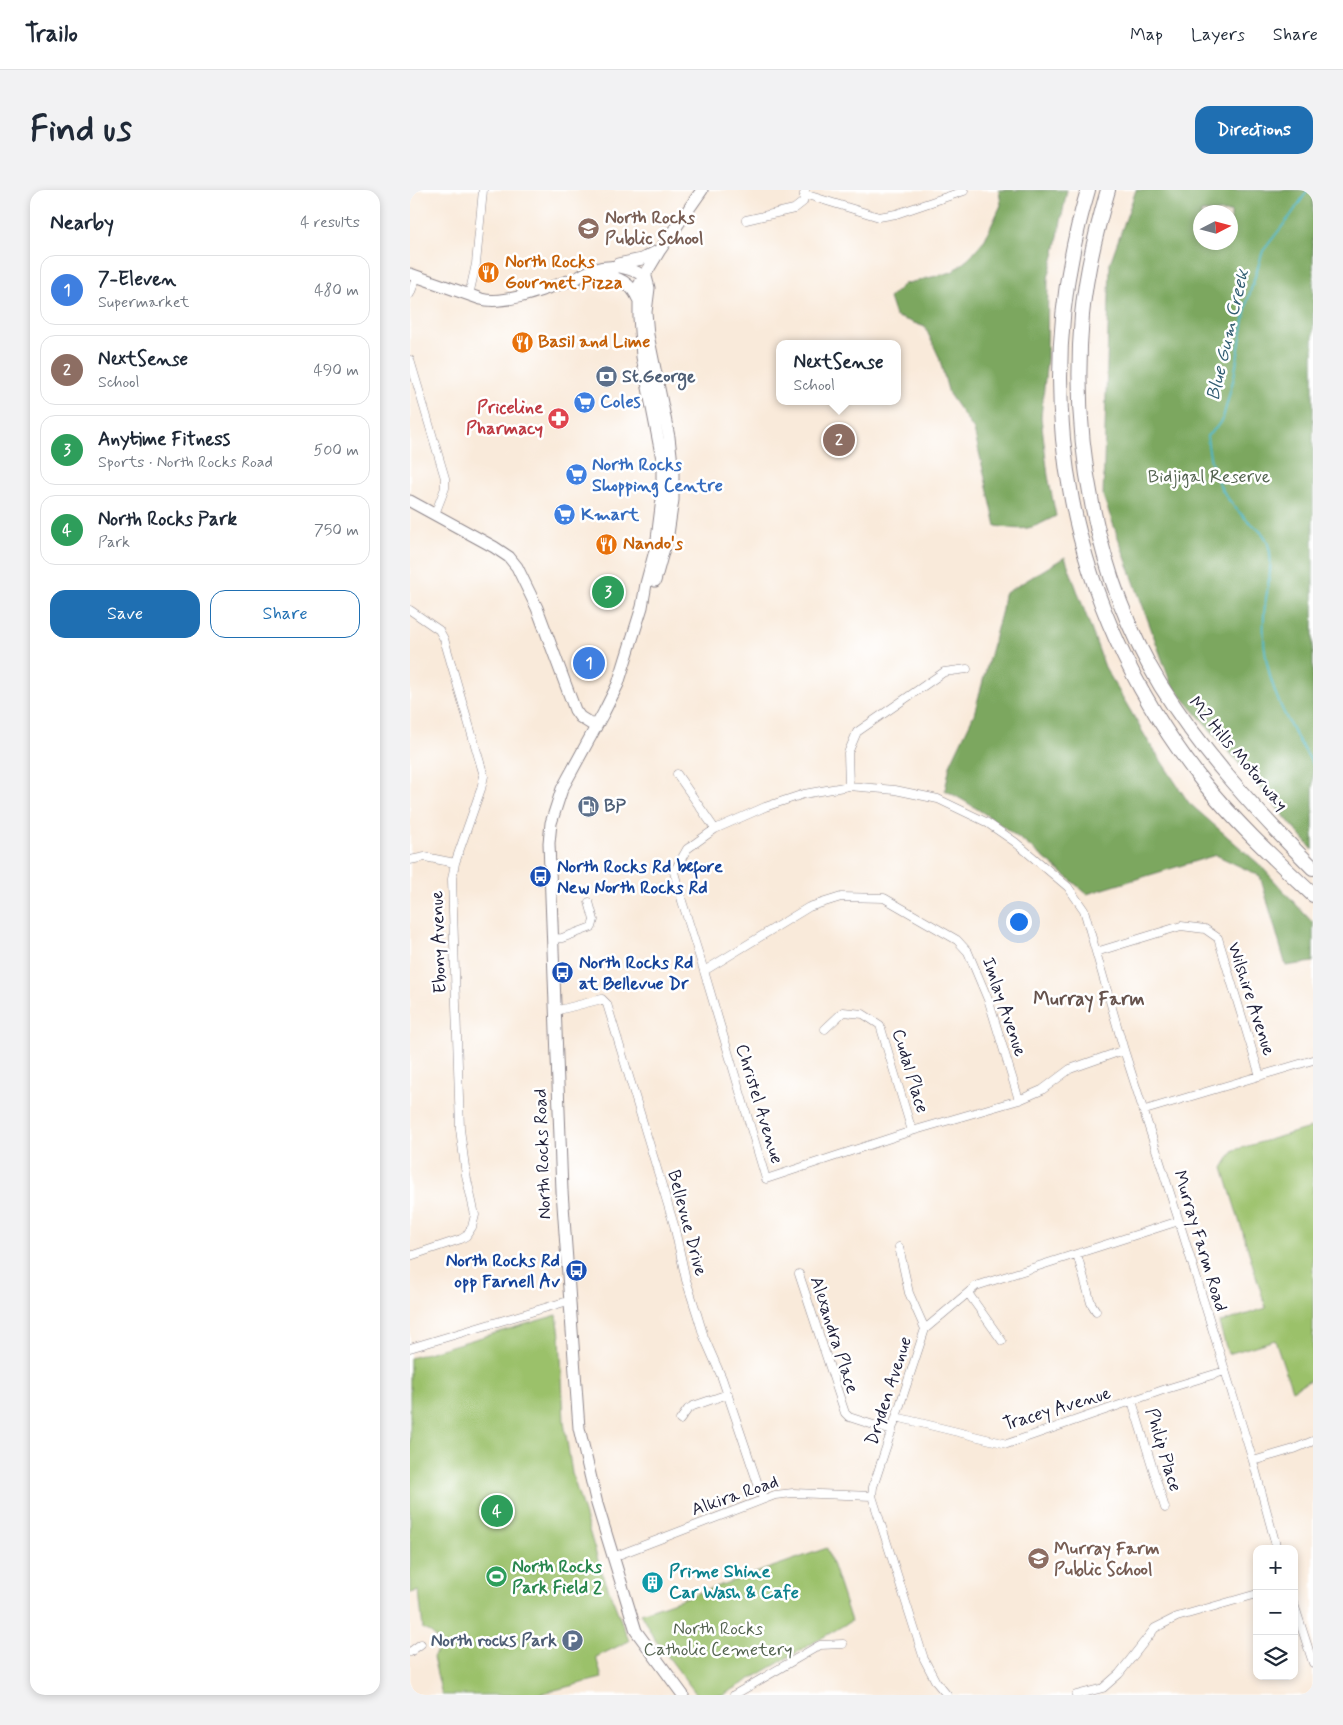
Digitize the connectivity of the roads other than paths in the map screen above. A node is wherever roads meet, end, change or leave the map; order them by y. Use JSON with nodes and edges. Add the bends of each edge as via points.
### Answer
{"nodes":[{"id":1,"x":483,"y":190,"type":"edge"},
{"id":2,"x":702,"y":190,"type":"edge"},
{"id":3,"x":1088,"y":190,"type":"edge"},
{"id":4,"x":1108,"y":190,"type":"edge"},
{"id":5,"x":964,"y":191,"type":"edge"},
{"id":6,"x":804,"y":192,"type":"edge"},
{"id":7,"x":746,"y":220,"type":"dead end"},
{"id":8,"x":660,"y":250,"type":"junction"},
{"id":9,"x":614,"y":266,"type":"junction"},
{"id":10,"x":413,"y":275,"type":"edge"},
{"id":11,"x":600,"y":275,"type":"junction"},
{"id":12,"x":646,"y":277,"type":"junction"},
{"id":13,"x":576,"y":278,"type":"junction"},
{"id":14,"x":410,"y":294,"type":"edge"},
{"id":15,"x":469,"y":295,"type":"junction"},
{"id":16,"x":639,"y":301,"type":"junction"},
{"id":17,"x":410,"y":360,"type":"edge"},
{"id":18,"x":411,"y":369,"type":"edge"},
{"id":19,"x":410,"y":500,"type":"edge"},
{"id":20,"x":435,"y":514,"type":"junction"},
{"id":21,"x":642,"y":607,"type":"junction"},
{"id":22,"x":410,"y":610,"type":"edge"},
{"id":23,"x":968,"y":669,"type":"dead end"},
{"id":24,"x":596,"y":727,"type":"junction"},
{"id":25,"x":677,"y":774,"type":"dead end"},
{"id":26,"x":850,"y":786,"type":"junction"},
{"id":27,"x":715,"y":829,"type":"junction"},
{"id":28,"x":410,"y":860,"type":"edge"},
{"id":29,"x":455,"y":863,"type":"junction"},
{"id":30,"x":1313,"y":868,"type":"edge"},
{"id":31,"x":1313,"y":895,"type":"edge"},
{"id":32,"x":589,"y":902,"type":"dead end"},
{"id":33,"x":553,"y":939,"type":"junction"},
{"id":34,"x":1096,"y":952,"type":"junction"},
{"id":35,"x":704,"y":971,"type":"junction"},
{"id":36,"x":555,"y":1011,"type":"junction"},
{"id":37,"x":825,"y":1029,"type":"dead end"},
{"id":38,"x":1124,"y":1050,"type":"junction"},
{"id":39,"x":1313,"y":1060,"type":"edge"},
{"id":40,"x":1260,"y":1076,"type":"junction"},
{"id":41,"x":1019,"y":1100,"type":"junction"},
{"id":42,"x":1145,"y":1110,"type":"junction"},
{"id":43,"x":912,"y":1131,"type":"junction"},
{"id":44,"x":1179,"y":1221,"type":"junction"},
{"id":45,"x":899,"y":1247,"type":"dead end"},
{"id":46,"x":1077,"y":1254,"type":"junction"},
{"id":47,"x":410,"y":1256,"type":"edge"},
{"id":48,"x":798,"y":1274,"type":"dead end"},
{"id":49,"x":968,"y":1293,"type":"junction"},
{"id":50,"x":568,"y":1301,"type":"junction"},
{"id":51,"x":1096,"y":1310,"type":"dead end"},
{"id":52,"x":925,"y":1329,"type":"junction"},
{"id":53,"x":1002,"y":1341,"type":"dead end"},
{"id":54,"x":410,"y":1348,"type":"edge"},
{"id":55,"x":1225,"y":1371,"type":"junction"},
{"id":56,"x":728,"y":1394,"type":"junction"},
{"id":57,"x":1132,"y":1401,"type":"junction"},
{"id":58,"x":896,"y":1417,"type":"junction"},
{"id":59,"x":680,"y":1420,"type":"dead end"},
{"id":60,"x":892,"y":1431,"type":"junction"},
{"id":61,"x":1313,"y":1441,"type":"edge"},
{"id":62,"x":1253,"y":1461,"type":"junction"},
{"id":63,"x":872,"y":1496,"type":"junction"},
{"id":64,"x":763,"y":1499,"type":"junction"},
{"id":65,"x":1165,"y":1508,"type":"dead end"},
{"id":66,"x":1277,"y":1545,"type":"edge"},
{"id":67,"x":613,"y":1557,"type":"junction"},
{"id":68,"x":1253,"y":1595,"type":"edge"},
{"id":69,"x":1298,"y":1616,"type":"edge"},
{"id":70,"x":421,"y":1644,"type":"dead end"},
{"id":71,"x":843,"y":1644,"type":"dead end"},
{"id":72,"x":410,"y":1652,"type":"edge"},
{"id":73,"x":1313,"y":1663,"type":"edge"},
{"id":74,"x":680,"y":1694,"type":"edge"},
{"id":75,"x":734,"y":1695,"type":"edge"},
{"id":76,"x":947,"y":1695,"type":"edge"},
{"id":77,"x":1076,"y":1695,"type":"edge"}],
"edges":[{"from":1,"to":15,"type":"street","via":[[476,264]]},
{"from":2,"to":8,"type":"main road"},
{"from":3,"to":31,"type":"highway","via":[[1077,230],[1064,304],[1060,393],[1063,442],[1076,521],[1092,579],[1128,665],[1161,722],[1227,810]]},
{"from":4,"to":30,"type":"highway","name":"M2 Hills Motorway","via":[[1084,304],[1080,403],[1095,519],[1112,579],[1148,663],[1190,730]]},
{"from":5,"to":6,"type":"street","via":[[879,217]]},
{"from":6,"to":7,"type":"street","via":[[803,202],[794,209]]},
{"from":8,"to":9,"type":"main road","via":[[642,259]]},
{"from":8,"to":12,"type":"main road"},
{"from":9,"to":12,"type":"main road","via":[[629,268]]},
{"from":9,"to":13,"type":"main road","via":[[586,272]]},
{"from":10,"to":14,"type":"street"},
{"from":10,"to":15,"type":"main road"},
{"from":11,"to":12,"type":"main road","via":[[612,273]]},
{"from":11,"to":13,"type":"main road"},
{"from":11,"to":16,"type":"main road","via":[[622,280],[632,288]]},
{"from":12,"to":16,"type":"main road","name":"North Rocks Road","via":[[639,286]]},
{"from":12,"to":21,"type":"main road","name":"North Rocks Road","via":[[649,288],[648,335],[669,437],[673,478],[666,541],[653,586]]},
{"from":13,"to":15,"type":"main road","via":[[501,301]]},
{"from":16,"to":21,"type":"main road","name":"North Rocks Road","via":[[642,357],[659,444],[663,486],[656,547]]},
{"from":17,"to":18,"type":"street"},
{"from":18,"to":20,"type":"street","via":[[445,478],[445,488]]},
{"from":19,"to":20,"type":"main road"},
{"from":20,"to":24,"type":"main road","via":[[500,550],[517,567],[537,608],[575,710]]},
{"from":21,"to":24,"type":"main road","name":"North Rocks Road","via":[[618,684]]},
{"from":22,"to":29,"type":"street","name":"Ebony Avenue","via":[[439,630],[444,639],[483,770],[483,783]]},
{"from":23,"to":26,"type":"street","via":[[944,672],[857,732],[848,753]]},
{"from":24,"to":33,"type":"main road","name":"North Rocks Road","via":[[568,775],[554,809],[549,859]]},
{"from":25,"to":27,"type":"street"},
{"from":26,"to":27,"type":"street","name":"Christel Avenue","via":[[804,794]]},
{"from":26,"to":34,"type":"street","name":"Christel Avenue","via":[[895,790],[938,799],[986,822],[1068,887],[1084,910]]},
{"from":27,"to":35,"type":"street","name":"Christel Avenue","via":[[687,849],[674,872]]},
{"from":28,"to":29,"type":"street","via":[[425,857]]},
{"from":29,"to":47,"type":"street","name":"Ebony Avenue","via":[[452,879],[460,1129],[475,1215],[472,1227],[462,1239]]},
{"from":32,"to":33,"type":"street","via":[[594,922],[592,927]]},
{"from":33,"to":36,"type":"main road","name":"North Rocks Road"},
{"from":34,"to":38,"type":"street","name":"Murray Farm Road"},
{"from":34,"to":40,"type":"street","name":"Wilshire Avenue","via":[[1181,926],[1205,929],[1218,938]]},
{"from":35,"to":41,"type":"street","name":"Imlay Avenue","via":[[809,907],[841,897],[884,898],[957,940],[968,952],[989,1002]]},
{"from":35,"to":43,"type":"street","name":"Christel Avenue","via":[[766,1179]]},
{"from":36,"to":50,"type":"main road","name":"North Rocks Road"},
{"from":36,"to":56,"type":"street","name":"Bellevue Drive","via":[[602,999],[607,1004],[674,1225],[686,1280],[704,1337]]},
{"from":37,"to":43,"type":"street","name":"Cudal Place","via":[[843,1012],[863,1014],[880,1025]]},
{"from":38,"to":41,"type":"street","name":"Christel Avenue","via":[[1070,1069],[1042,1090]]},
{"from":38,"to":42,"type":"street","name":"Murray Farm Road"},
{"from":39,"to":40,"type":"street"},
{"from":40,"to":42,"type":"street"},
{"from":41,"to":43,"type":"street","name":"Christel Avenue"},
{"from":42,"to":44,"type":"street","name":"Murray Farm Road"},
{"from":44,"to":46,"type":"street","name":"Dryden Avenue"},
{"from":44,"to":55,"type":"street","name":"Murray Farm Road"},
{"from":45,"to":52,"type":"street","via":[[909,1293]]},
{"from":46,"to":49,"type":"street","name":"Dryden Avenue","via":[[976,1286]]},
{"from":46,"to":51,"type":"street"},
{"from":48,"to":60,"type":"street","name":"Alexandra Place","via":[[845,1413]]},
{"from":49,"to":52,"type":"street","name":"Dryden Avenue"},
{"from":49,"to":53,"type":"street"},
{"from":50,"to":54,"type":"street"},
{"from":50,"to":67,"type":"main road","name":"North Rocks Road","via":[[579,1428],[594,1495]]},
{"from":52,"to":58,"type":"street","name":"Dryden Avenue"},
{"from":55,"to":57,"type":"street","name":"Tracey Avenue"},
{"from":55,"to":62,"type":"street","name":"Murray Farm Road"},
{"from":56,"to":59,"type":"street","via":[[693,1406]]},
{"from":56,"to":64,"type":"street","name":"Bellevue Drive"},
{"from":57,"to":58,"type":"street","name":"Tracey Avenue","via":[[1007,1444]]},
{"from":57,"to":65,"type":"street","name":"Philip Place"},
{"from":58,"to":60,"type":"street","name":"Dryden Avenue"},
{"from":60,"to":63,"type":"street","name":"Dryden Avenue"},
{"from":61,"to":62,"type":"street"},
{"from":62,"to":66,"type":"street","name":"Murray Farm Road"},
{"from":63,"to":64,"type":"street","name":"Alkira Road","via":[[793,1493]]},
{"from":63,"to":76,"type":"street","via":[[924,1659]]},
{"from":64,"to":67,"type":"street","name":"Alkira Road"},
{"from":67,"to":74,"type":"main road","name":"North Rocks Road","via":[[636,1631]]},
{"from":68,"to":77,"type":"street","via":[[1177,1617],[1155,1628],[1119,1674],[1103,1688]]},
{"from":69,"to":73,"type":"street"},
{"from":70,"to":72,"type":"street"},
{"from":71,"to":75,"type":"street","via":[[820,1645]]}]}
